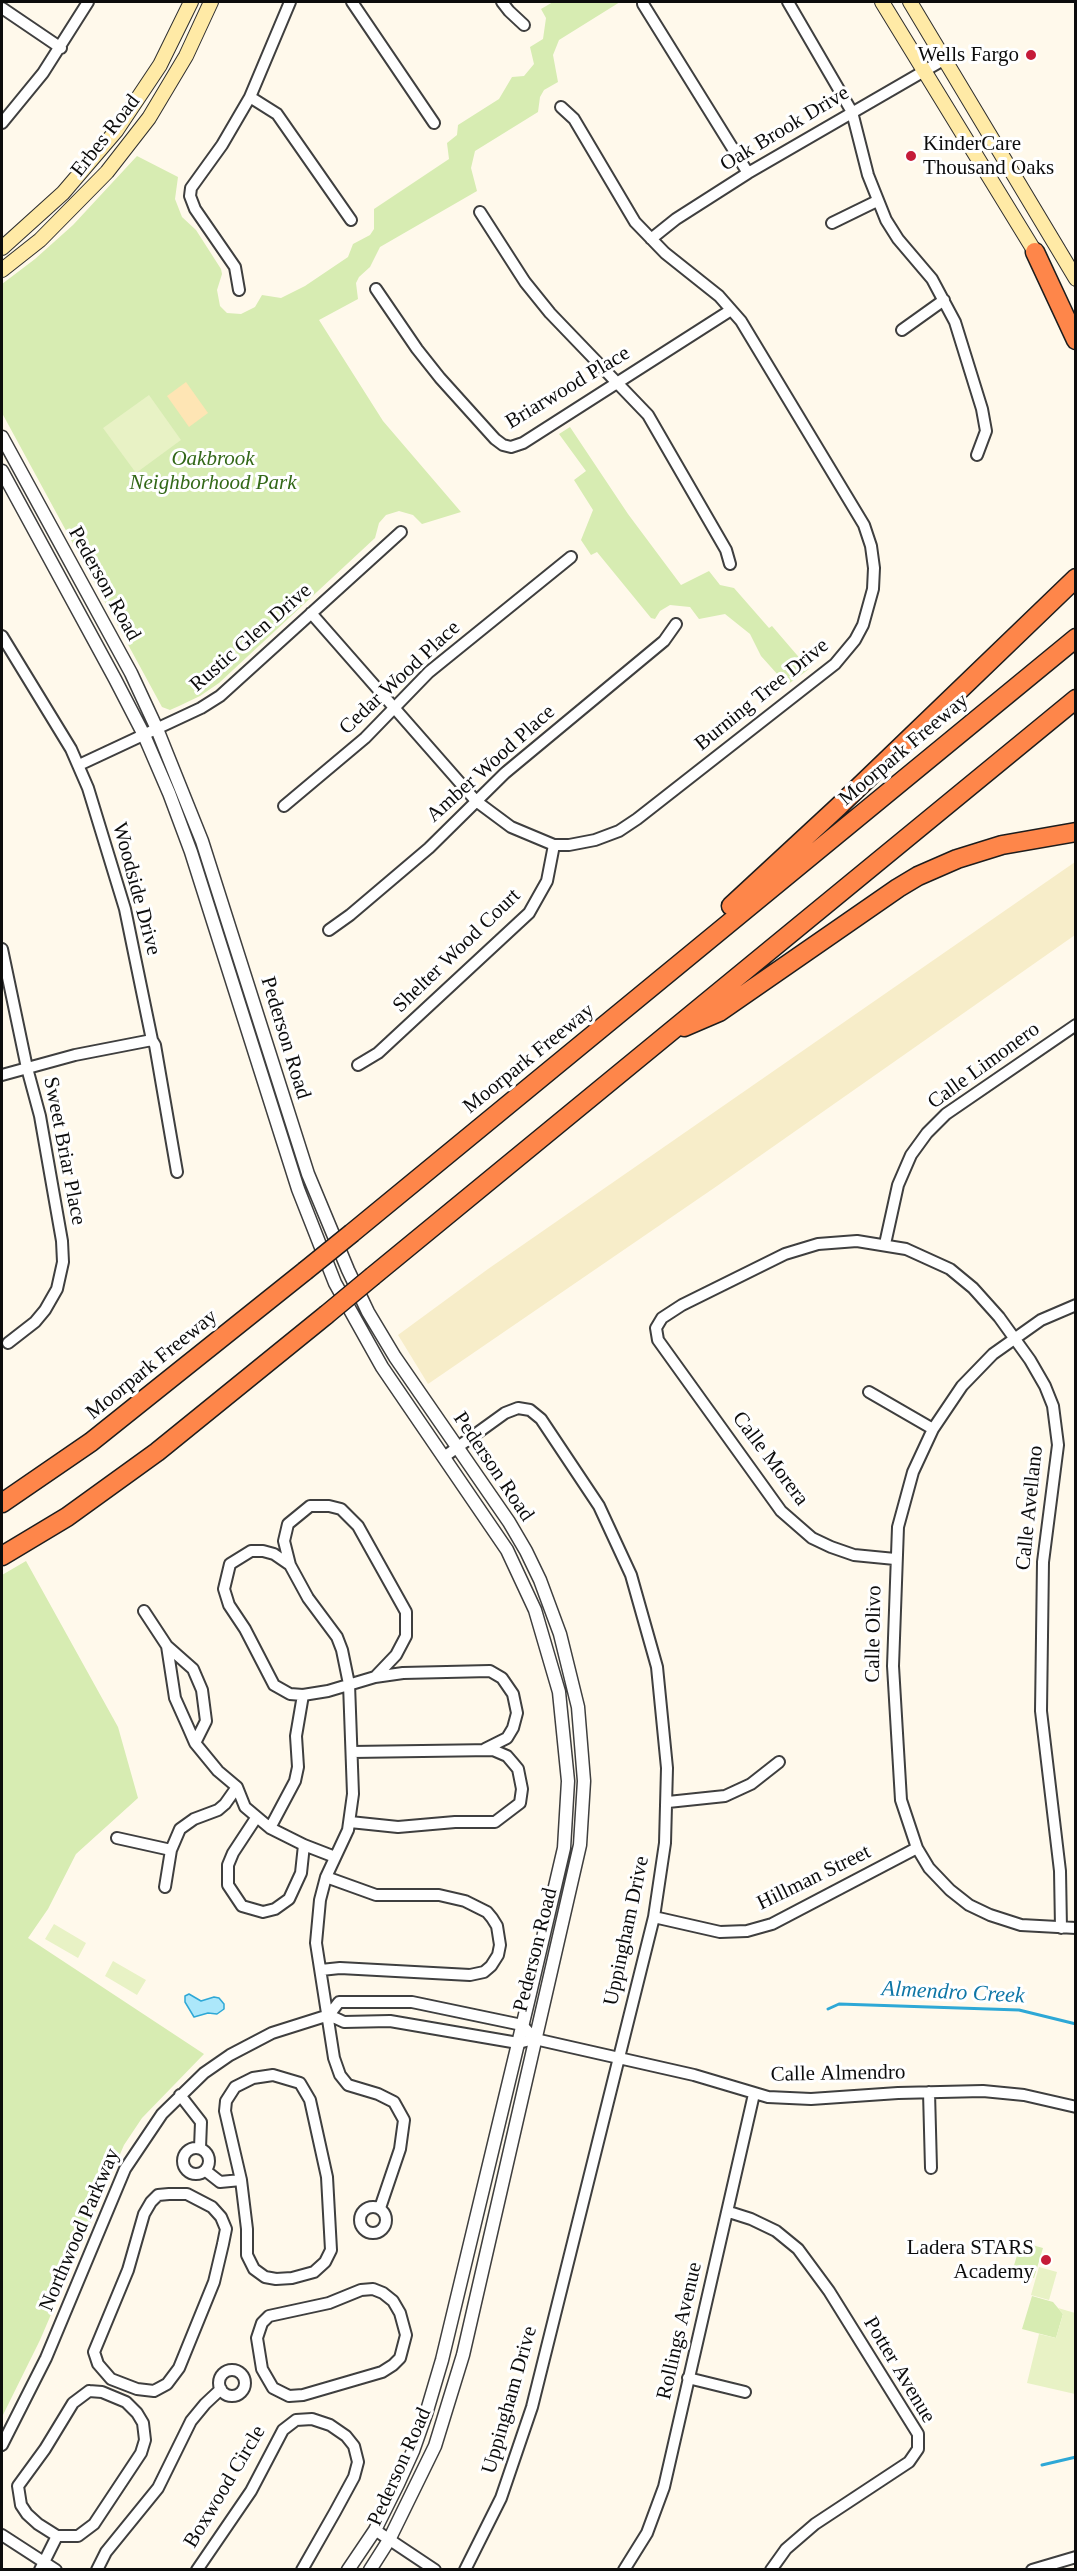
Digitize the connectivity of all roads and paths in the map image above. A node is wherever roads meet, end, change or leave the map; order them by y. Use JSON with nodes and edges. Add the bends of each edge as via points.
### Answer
{"nodes":[{"id":1,"x":88,"y":2,"type":"edge"},
{"id":2,"x":191,"y":2,"type":"edge"},
{"id":3,"x":211,"y":2,"type":"edge"},
{"id":4,"x":290,"y":2,"type":"edge"},
{"id":5,"x":352,"y":2,"type":"edge"},
{"id":6,"x":502,"y":2,"type":"edge"},
{"id":7,"x":788,"y":2,"type":"edge"},
{"id":8,"x":882,"y":2,"type":"edge"},
{"id":9,"x":910,"y":2,"type":"edge"},
{"id":10,"x":644,"y":4,"type":"dead end"},
{"id":11,"x":2,"y":8,"type":"edge"},
{"id":12,"x":524,"y":26,"type":"dead end"},
{"id":13,"x":60,"y":48,"type":"junction"},
{"id":14,"x":945,"y":59,"type":"junction"},
{"id":15,"x":924,"y":71,"type":"junction"},
{"id":16,"x":250,"y":97,"type":"junction"},
{"id":17,"x":561,"y":107,"type":"dead end"},
{"id":18,"x":852,"y":112,"type":"junction"},
{"id":19,"x":2,"y":123,"type":"edge"},
{"id":20,"x":434,"y":123,"type":"dead end"},
{"id":21,"x":748,"y":173,"type":"junction"},
{"id":22,"x":877,"y":201,"type":"junction"},
{"id":23,"x":480,"y":212,"type":"dead end"},
{"id":24,"x":351,"y":220,"type":"dead end"},
{"id":25,"x":832,"y":223,"type":"dead end"},
{"id":26,"x":651,"y":239,"type":"junction"},
{"id":27,"x":2,"y":248,"type":"edge"},
{"id":28,"x":1035,"y":252,"type":"junction"},
{"id":29,"x":2,"y":270,"type":"edge"},
{"id":30,"x":1076,"y":279,"type":"edge"},
{"id":31,"x":376,"y":289,"type":"dead end"},
{"id":32,"x":239,"y":290,"type":"dead end"},
{"id":33,"x":945,"y":300,"type":"junction"},
{"id":34,"x":732,"y":310,"type":"junction"},
{"id":35,"x":1076,"y":318,"type":"edge"},
{"id":36,"x":902,"y":330,"type":"dead end"},
{"id":37,"x":1076,"y":340,"type":"edge"},
{"id":38,"x":617,"y":382,"type":"junction"},
{"id":39,"x":2,"y":437,"type":"edge"},
{"id":40,"x":977,"y":455,"type":"dead end"},
{"id":41,"x":2,"y":471,"type":"edge"},
{"id":42,"x":400,"y":532,"type":"dead end"},
{"id":43,"x":571,"y":556,"type":"dead end"},
{"id":44,"x":730,"y":564,"type":"dead end"},
{"id":45,"x":1076,"y":578,"type":"edge"},
{"id":46,"x":311,"y":613,"type":"junction"},
{"id":47,"x":676,"y":624,"type":"dead end"},
{"id":48,"x":1076,"y":627,"type":"edge"},
{"id":49,"x":2,"y":636,"type":"edge"},
{"id":50,"x":1076,"y":638,"type":"edge"},
{"id":51,"x":1076,"y":699,"type":"edge"},
{"id":52,"x":994,"y":704,"type":"junction"},
{"id":53,"x":394,"y":707,"type":"junction"},
{"id":54,"x":157,"y":729,"type":"junction"},
{"id":55,"x":144,"y":735,"type":"junction"},
{"id":56,"x":79,"y":765,"type":"junction"},
{"id":57,"x":476,"y":801,"type":"junction"},
{"id":58,"x":284,"y":806,"type":"dead end"},
{"id":59,"x":1076,"y":832,"type":"edge"},
{"id":60,"x":554,"y":845,"type":"junction"},
{"id":61,"x":329,"y":930,"type":"dead end"},
{"id":62,"x":2,"y":949,"type":"edge"},
{"id":63,"x":1076,"y":1025,"type":"edge"},
{"id":64,"x":663,"y":1036,"type":"junction"},
{"id":65,"x":152,"y":1040,"type":"junction"},
{"id":66,"x":583,"y":1043,"type":"junction"},
{"id":67,"x":358,"y":1065,"type":"dead end"},
{"id":68,"x":27,"y":1068,"type":"junction"},
{"id":69,"x":2,"y":1075,"type":"edge"},
{"id":70,"x":177,"y":1172,"type":"dead end"},
{"id":71,"x":885,"y":1244,"type":"junction"},
{"id":72,"x":1076,"y":1305,"type":"edge"},
{"id":73,"x":656,"y":1328,"type":"joint"},
{"id":74,"x":1014,"y":1338,"type":"junction"},
{"id":75,"x":8,"y":1343,"type":"dead end"},
{"id":76,"x":869,"y":1392,"type":"dead end"},
{"id":77,"x":933,"y":1429,"type":"junction"},
{"id":78,"x":458,"y":1448,"type":"junction"},
{"id":79,"x":444,"y":1457,"type":"junction"},
{"id":80,"x":2,"y":1503,"type":"edge"},
{"id":81,"x":2,"y":1556,"type":"edge"},
{"id":82,"x":895,"y":1559,"type":"junction"},
{"id":83,"x":290,"y":1565,"type":"junction"},
{"id":84,"x":144,"y":1611,"type":"dead end"},
{"id":85,"x":167,"y":1646,"type":"junction"},
{"id":86,"x":375,"y":1677,"type":"junction"},
{"id":87,"x":350,"y":1684,"type":"junction"},
{"id":88,"x":303,"y":1695,"type":"junction"},
{"id":89,"x":195,"y":1743,"type":"junction"},
{"id":90,"x":485,"y":1749,"type":"junction"},
{"id":91,"x":352,"y":1752,"type":"junction"},
{"id":92,"x":779,"y":1762,"type":"dead end"},
{"id":93,"x":237,"y":1788,"type":"junction"},
{"id":94,"x":668,"y":1802,"type":"junction"},
{"id":95,"x":256,"y":1818,"type":"junction"},
{"id":96,"x":350,"y":1822,"type":"junction"},
{"id":97,"x":270,"y":1828,"type":"junction"},
{"id":98,"x":117,"y":1838,"type":"dead end"},
{"id":99,"x":304,"y":1845,"type":"junction"},
{"id":100,"x":917,"y":1848,"type":"junction"},
{"id":101,"x":171,"y":1850,"type":"junction"},
{"id":102,"x":335,"y":1857,"type":"junction"},
{"id":103,"x":326,"y":1877,"type":"junction"},
{"id":104,"x":165,"y":1887,"type":"dead end"},
{"id":105,"x":654,"y":1917,"type":"junction"},
{"id":106,"x":1061,"y":1928,"type":"junction"},
{"id":107,"x":1076,"y":1928,"type":"edge"},
{"id":108,"x":321,"y":1970,"type":"junction"},
{"id":109,"x":329,"y":2015,"type":"junction"},
{"id":110,"x":522,"y":2025,"type":"junction"},
{"id":111,"x":535,"y":2039,"type":"junction"},
{"id":112,"x":518,"y":2043,"type":"junction"},
{"id":113,"x":619,"y":2057,"type":"junction"},
{"id":114,"x":929,"y":2092,"type":"junction"},
{"id":115,"x":754,"y":2094,"type":"junction"},
{"id":116,"x":180,"y":2096,"type":"junction"},
{"id":117,"x":1076,"y":2107,"type":"edge"},
{"id":118,"x":200,"y":2148,"type":"junction"},
{"id":119,"x":931,"y":2168,"type":"dead end"},
{"id":120,"x":206,"y":2170,"type":"junction"},
{"id":121,"x":192,"y":2174,"type":"junction"},
{"id":122,"x":241,"y":2180,"type":"junction"},
{"id":123,"x":187,"y":2194,"type":"junction"},
{"id":124,"x":380,"y":2208,"type":"dead end"},
{"id":125,"x":729,"y":2212,"type":"junction"},
{"id":126,"x":262,"y":2369,"type":"junction"},
{"id":127,"x":243,"y":2378,"type":"junction"},
{"id":128,"x":688,"y":2378,"type":"junction"},
{"id":129,"x":221,"y":2390,"type":"junction"},
{"id":130,"x":745,"y":2392,"type":"dead end"},
{"id":131,"x":2,"y":2445,"type":"edge"},
{"id":132,"x":375,"y":2530,"type":"junction"},
{"id":133,"x":2,"y":2535,"type":"edge"},
{"id":134,"x":57,"y":2536,"type":"junction"},
{"id":135,"x":389,"y":2540,"type":"junction"},
{"id":136,"x":1076,"y":2557,"type":"edge"},
{"id":137,"x":42,"y":2566,"type":"edge"},
{"id":138,"x":56,"y":2570,"type":"edge"},
{"id":139,"x":97,"y":2570,"type":"edge"},
{"id":140,"x":197,"y":2570,"type":"edge"},
{"id":141,"x":302,"y":2570,"type":"edge"},
{"id":142,"x":348,"y":2570,"type":"edge"},
{"id":143,"x":370,"y":2570,"type":"edge"},
{"id":144,"x":435,"y":2570,"type":"edge"},
{"id":145,"x":465,"y":2570,"type":"edge"},
{"id":146,"x":624,"y":2570,"type":"edge"},
{"id":147,"x":771,"y":2570,"type":"edge"},
{"id":148,"x":1032,"y":2570,"type":"edge"}],
"edges":[{"from":1,"to":13,"type":"street"},
{"from":2,"to":27,"type":"main road","name":"Erbes Road","via":[[160,65],[116,131],[63,193]]},
{"from":3,"to":29,"type":"main road","name":"Erbes Road","via":[[186,56],[149,118],[108,172],[40,240]]},
{"from":4,"to":16,"type":"street"},
{"from":5,"to":20,"type":"street"},
{"from":6,"to":12,"type":"street"},
{"from":7,"to":18,"type":"street"},
{"from":8,"to":15,"type":"main road"},
{"from":9,"to":14,"type":"main road"},
{"from":10,"to":21,"type":"street"},
{"from":11,"to":13,"type":"street"},
{"from":13,"to":19,"type":"street"},
{"from":14,"to":15,"type":"street","name":"Oak Brook Drive"},
{"from":14,"to":30,"type":"main road"},
{"from":15,"to":18,"type":"street","name":"Oak Brook Drive"},
{"from":15,"to":28,"type":"main road"},
{"from":16,"to":24,"type":"street","via":[[283,120]]},
{"from":16,"to":32,"type":"street","via":[[222,145],[195,180],[190,196],[235,267]]},
{"from":17,"to":26,"type":"street","name":"Burning Tree Drive","via":[[574,119],[635,222]]},
{"from":18,"to":21,"type":"street","name":"Oak Brook Drive"},
{"from":18,"to":22,"type":"street"},
{"from":21,"to":26,"type":"street","name":"Oak Brook Drive"},
{"from":22,"to":25,"type":"street"},
{"from":22,"to":33,"type":"street","via":[[898,239]]},
{"from":23,"to":38,"type":"street","via":[[525,282]]},
{"from":26,"to":34,"type":"street","name":"Burning Tree Drive"},
{"from":28,"to":35,"type":"main road"},
{"from":28,"to":37,"type":"highway"},
{"from":31,"to":38,"type":"street","name":"Briarwood Place","via":[[440,378],[503,445],[523,443]]},
{"from":33,"to":36,"type":"street"},
{"from":33,"to":40,"type":"street","via":[[986,431]]},
{"from":34,"to":38,"type":"street","name":"Briarwood Place"},
{"from":34,"to":60,"type":"street","name":"Burning Tree Drive","via":[[864,525],[874,568],[868,612],[855,640],[835,664],[637,819],[596,840]]},
{"from":38,"to":44,"type":"street","via":[[648,415],[726,550]]},
{"from":39,"to":54,"type":"street","name":"Pederson Road","via":[[131,673]]},
{"from":41,"to":55,"type":"street","name":"Pederson Road"},
{"from":42,"to":46,"type":"street","name":"Rustic Glen Drive"},
{"from":43,"to":53,"type":"street","name":"Cedar Wood Place","via":[[429,672]]},
{"from":45,"to":66,"type":"highway","via":[[838,807]]},
{"from":46,"to":53,"type":"street","name":"Burning Tree Drive"},
{"from":46,"to":54,"type":"street","name":"Rustic Glen Drive","via":[[220,696]]},
{"from":47,"to":57,"type":"street","name":"Amber Wood Place","via":[[664,641]]},
{"from":48,"to":52,"type":"highway"},
{"from":49,"to":56,"type":"street","name":"Woodside Drive"},
{"from":50,"to":52,"type":"highway","name":"Moorpark Freeway"},
{"from":51,"to":64,"type":"highway"},
{"from":52,"to":66,"type":"highway","name":"Moorpark Freeway"},
{"from":53,"to":57,"type":"street","name":"Burning Tree Drive"},
{"from":53,"to":58,"type":"street","name":"Cedar Wood Place","via":[[365,738]]},
{"from":54,"to":55,"type":"street","name":"Rustic Glen Drive"},
{"from":54,"to":78,"type":"street","name":"Pederson Road","via":[[202,841],[320,1206],[372,1320]]},
{"from":55,"to":56,"type":"street","name":"Rustic Glen Drive"},
{"from":55,"to":79,"type":"street","name":"Pederson Road","via":[[191,852],[298,1189],[335,1283],[367,1342]]},
{"from":56,"to":65,"type":"street","name":"Woodside Drive","via":[[125,909]]},
{"from":57,"to":60,"type":"street","name":"Burning Tree Drive","via":[[511,827]]},
{"from":57,"to":61,"type":"street","name":"Amber Wood Place","via":[[429,848]]},
{"from":59,"to":64,"type":"highway","via":[[1002,845],[918,876],[719,1011]]},
{"from":60,"to":67,"type":"street","name":"Shelter Wood Court","via":[[547,882],[529,913],[378,1053]]},
{"from":62,"to":68,"type":"street","name":"Sweet Briar Place"},
{"from":63,"to":71,"type":"street","name":"Calle Limonero","via":[[946,1114],[927,1133],[911,1155],[898,1185]]},
{"from":64,"to":81,"type":"highway","bridge":true,"via":[[157,1452],[67,1517]]},
{"from":65,"to":68,"type":"street"},
{"from":65,"to":70,"type":"street","name":"Woodside Drive"},
{"from":66,"to":80,"type":"highway","name":"Moorpark Freeway","bridge":true,"via":[[91,1443]]},
{"from":68,"to":69,"type":"street"},
{"from":68,"to":75,"type":"street","name":"Sweet Briar Place","via":[[40,1116],[63,1262],[57,1288],[45,1310]]},
{"from":71,"to":73,"type":"street","name":"Calle Avellano","via":[[839,1241],[785,1254],[681,1305]]},
{"from":71,"to":74,"type":"street","name":"Calle Avellano","via":[[928,1257],[950,1269],[973,1288]]},
{"from":72,"to":74,"type":"street","name":"Calle Olivo","via":[[1041,1320]]},
{"from":73,"to":82,"type":"street","name":"Calle Morera","via":[[658,1340],[781,1511],[812,1538],[854,1555]]},
{"from":74,"to":77,"type":"street","name":"Calle Olivo","via":[[969,1377]]},
{"from":74,"to":106,"type":"street","name":"Calle Avellano","via":[[1046,1386],[1058,1445],[1043,1562],[1041,1700],[1060,1871]]},
{"from":76,"to":77,"type":"street"},
{"from":77,"to":82,"type":"street","name":"Calle Olivo","via":[[909,1488],[898,1527]]},
{"from":78,"to":79,"type":"street","name":"Uppingham Drive"},
{"from":78,"to":94,"type":"street","name":"Uppingham Drive","via":[[505,1413],[518,1408],[530,1410],[541,1419],[599,1506],[631,1575],[657,1666],[666,1738]]},
{"from":78,"to":111,"type":"street","name":"Pederson Road","via":[[509,1522],[540,1580],[563,1644],[578,1707],[584,1781],[580,1845]]},
{"from":79,"to":110,"type":"street","name":"Pederson Road","via":[[521,1578],[548,1646],[563,1717],[568,1782],[564,1848]]},
{"from":82,"to":100,"type":"street","name":"Calle Olivo","via":[[892,1666],[896,1744],[901,1800]]},
{"from":83,"to":86,"type":"street","via":[[285,1533],[288,1524],[310,1506],[341,1509],[358,1526],[406,1612],[406,1636],[396,1655]]},
{"from":83,"to":87,"type":"street","via":[[337,1637]]},
{"from":83,"to":88,"type":"street","via":[[274,1554],[251,1551],[230,1564],[224,1589],[229,1605],[274,1684],[290,1694]]},
{"from":84,"to":85,"type":"street"},
{"from":85,"to":89,"type":"street","via":[[175,1698]]},
{"from":85,"to":89,"type":"street","via":[[193,1669],[202,1690],[206,1721]]},
{"from":86,"to":87,"type":"street"},
{"from":86,"to":90,"type":"street","via":[[490,1671],[502,1678],[513,1694],[518,1713],[507,1737]]},
{"from":87,"to":88,"type":"street"},
{"from":87,"to":91,"type":"street"},
{"from":88,"to":97,"type":"street","via":[[296,1736],[296,1780]]},
{"from":89,"to":93,"type":"street"},
{"from":90,"to":91,"type":"street"},
{"from":90,"to":96,"type":"street","via":[[498,1752],[513,1763],[522,1789],[520,1803],[495,1822],[398,1827]]},
{"from":91,"to":96,"type":"street","via":[[354,1794]]},
{"from":92,"to":94,"type":"street","via":[[751,1784],[725,1796]]},
{"from":93,"to":95,"type":"street","via":[[245,1808]]},
{"from":93,"to":101,"type":"street","via":[[218,1810],[194,1819],[180,1830]]},
{"from":94,"to":105,"type":"street","name":"Uppingham Drive"},
{"from":95,"to":97,"type":"street"},
{"from":95,"to":99,"type":"street","via":[[228,1864],[228,1885],[242,1906],[263,1911],[275,1909],[289,1899],[301,1873]]},
{"from":96,"to":102,"type":"street"},
{"from":97,"to":99,"type":"street"},
{"from":98,"to":101,"type":"street"},
{"from":99,"to":102,"type":"street"},
{"from":100,"to":105,"type":"street","name":"Hillman Street","via":[[772,1924],[720,1932]]},
{"from":100,"to":106,"type":"street","name":"Calle Olivo","via":[[929,1868],[969,1905],[1021,1925]]},
{"from":101,"to":104,"type":"street"},
{"from":102,"to":103,"type":"street"},
{"from":103,"to":108,"type":"street","via":[[317,1919]]},
{"from":103,"to":108,"type":"street","via":[[376,1895],[439,1895],[465,1901],[492,1918],[500,1945],[491,1966],[470,1975]]},
{"from":105,"to":113,"type":"street","name":"Uppingham Drive"},
{"from":106,"to":107,"type":"street","name":"Calle Olivo"},
{"from":108,"to":109,"type":"street"},
{"from":109,"to":110,"type":"street","name":"Northwood Parkway","via":[[339,2002],[412,2002]]},
{"from":109,"to":112,"type":"street","name":"Northwood Parkway","via":[[344,2022],[390,2021]]},
{"from":109,"to":116,"type":"street","name":"Northwood Parkway","via":[[272,2033],[230,2055]]},
{"from":109,"to":124,"type":"street","via":[[340,2075],[353,2087],[394,2102],[403,2115],[404,2132]]},
{"from":110,"to":111,"type":"street"},
{"from":110,"to":112,"type":"street","name":"Pederson Road"},
{"from":111,"to":112,"type":"street","name":"Northwood Parkway"},
{"from":111,"to":113,"type":"street","name":"Calle Almendro"},
{"from":111,"to":135,"type":"street","name":"Pederson Road","via":[[463,2355],[435,2446]]},
{"from":112,"to":132,"type":"street","name":"Pederson Road","via":[[442,2360],[413,2451]]},
{"from":113,"to":115,"type":"street","name":"Calle Almendro"},
{"from":113,"to":145,"type":"street","name":"Uppingham Drive","via":[[532,2407],[501,2498]]},
{"from":114,"to":115,"type":"street","name":"Calle Almendro","via":[[811,2099]]},
{"from":114,"to":117,"type":"street","name":"Calle Almendro","via":[[1024,2095]]},
{"from":114,"to":119,"type":"street"},
{"from":115,"to":125,"type":"street","name":"Rollings Avenue"},
{"from":116,"to":118,"type":"street","via":[[201,2122]]},
{"from":116,"to":131,"type":"street","name":"Northwood Parkway","via":[[140,2143],[125,2169],[46,2358]]},
{"from":118,"to":120,"type":"street","via":[[209,2156]]},
{"from":118,"to":121,"type":"street","via":[[189,2150],[184,2157],[184,2165]]},
{"from":120,"to":121,"type":"street"},
{"from":120,"to":122,"type":"street","via":[[220,2182]]},
{"from":121,"to":123,"type":"street"},
{"from":122,"to":122,"type":"street","via":[[247,2254],[254,2269],[276,2279],[314,2272],[331,2250],[327,2177],[310,2100],[300,2083],[280,2076],[262,2076],[243,2082],[229,2094],[225,2111]]},
{"from":123,"to":123,"type":"street","via":[[158,2195],[151,2202],[94,2352],[98,2364],[111,2379],[137,2389],[154,2391],[167,2384],[179,2368],[216,2273],[226,2229],[212,2207]]},
{"from":125,"to":128,"type":"street","name":"Rollings Avenue"},
{"from":125,"to":147,"type":"street","name":"Potter Avenue","via":[[776,2231],[798,2249],[829,2291],[918,2434],[918,2450],[909,2462],[815,2524],[786,2549]]},
{"from":126,"to":126,"type":"street","via":[[273,2388],[289,2396],[382,2372],[400,2358],[405,2347],[400,2313],[393,2301],[373,2289],[269,2316],[257,2338]]},
{"from":126,"to":127,"type":"street"},
{"from":127,"to":129,"type":"street","via":[[240,2393],[232,2395]]},
{"from":127,"to":129,"type":"street","via":[[234,2370],[226,2371],[219,2381]]},
{"from":128,"to":130,"type":"street"},
{"from":128,"to":146,"type":"street","name":"Rollings Avenue","via":[[656,2515]]},
{"from":129,"to":139,"type":"street","via":[[191,2421],[158,2488],[106,2552]]},
{"from":132,"to":135,"type":"street"},
{"from":132,"to":142,"type":"street","name":"Pederson Road"},
{"from":133,"to":137,"type":"street"},
{"from":134,"to":134,"type":"street","via":[[78,2536],[94,2524],[141,2454],[145,2440],[143,2423],[126,2402],[114,2396],[89,2391],[73,2403],[18,2486],[27,2514]]},
{"from":134,"to":137,"type":"street"},
{"from":135,"to":143,"type":"street","name":"Pederson Road"},
{"from":135,"to":144,"type":"street"},
{"from":136,"to":148,"type":"street"},
{"from":137,"to":138,"type":"street"},
{"from":140,"to":141,"type":"street","name":"Boxwood Circle","via":[[251,2491],[283,2430],[296,2420],[312,2419],[346,2436],[354,2446],[358,2462],[345,2495]]}]}
